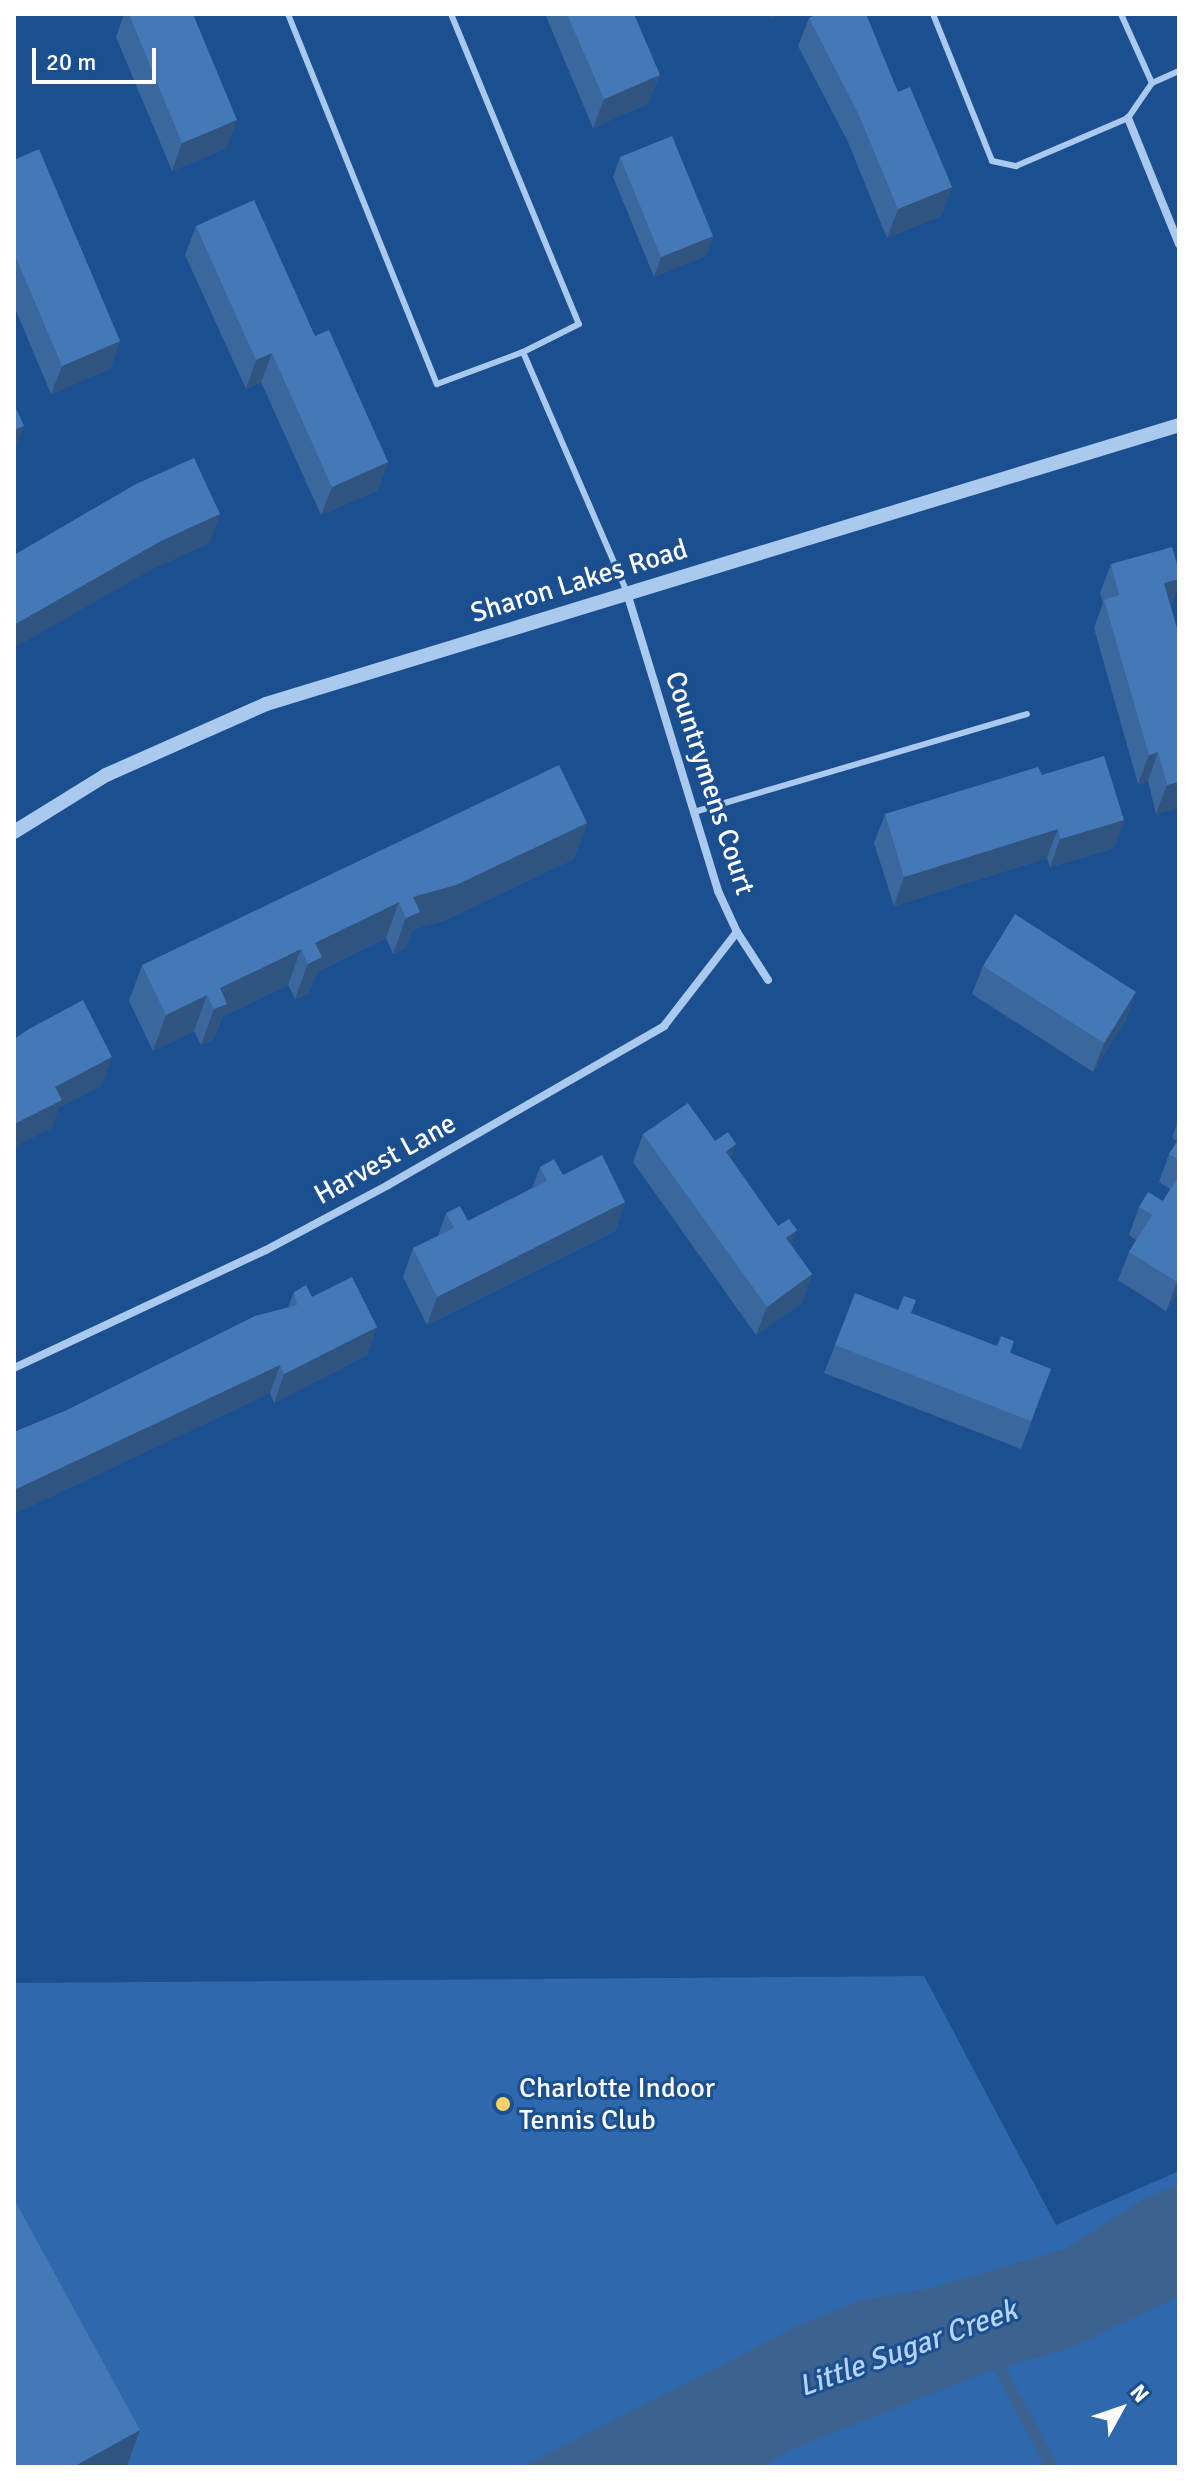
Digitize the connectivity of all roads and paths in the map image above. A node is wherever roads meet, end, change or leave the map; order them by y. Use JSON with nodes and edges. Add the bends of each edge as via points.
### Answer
{"nodes":[{"id":1,"x":288,"y":14,"type":"edge"},
{"id":2,"x":451,"y":14,"type":"edge"},
{"id":3,"x":933,"y":14,"type":"edge"},
{"id":4,"x":1121,"y":14,"type":"edge"},
{"id":5,"x":1179,"y":71,"type":"edge"},
{"id":6,"x":1152,"y":83,"type":"junction"},
{"id":7,"x":1128,"y":118,"type":"junction"},
{"id":8,"x":1179,"y":244,"type":"edge"},
{"id":9,"x":523,"y":352,"type":"junction"},
{"id":10,"x":1179,"y":425,"type":"edge"},
{"id":11,"x":627,"y":592,"type":"junction"},
{"id":12,"x":1027,"y":714,"type":"dead end"},
{"id":13,"x":694,"y":812,"type":"junction"},
{"id":14,"x":14,"y":832,"type":"edge"},
{"id":15,"x":737,"y":932,"type":"junction"},
{"id":16,"x":768,"y":980,"type":"dead end"},
{"id":17,"x":14,"y":1368,"type":"edge"}],
"edges":[{"from":1,"to":9,"type":"lane","via":[[437,384]]},
{"from":2,"to":9,"type":"lane","via":[[579,324]]},
{"from":3,"to":7,"type":"lane","via":[[992,161],[1016,166]]},
{"from":4,"to":6,"type":"lane"},
{"from":5,"to":6,"type":"lane"},
{"from":6,"to":7,"type":"lane"},
{"from":7,"to":8,"type":"street"},
{"from":9,"to":11,"type":"lane"},
{"from":10,"to":11,"type":"street","name":"Sharon Lakes Road"},
{"from":11,"to":13,"type":"street","name":"Countrymens Court"},
{"from":11,"to":14,"type":"street","name":"Sharon Lakes Road","via":[[266,704],[106,775]]},
{"from":12,"to":13,"type":"lane"},
{"from":13,"to":15,"type":"street","name":"Countrymens Court"},
{"from":15,"to":16,"type":"street","name":"Countrymens Court"},
{"from":15,"to":17,"type":"street","name":"Harvest Lane","via":[[664,1026],[320,1221]]}]}
